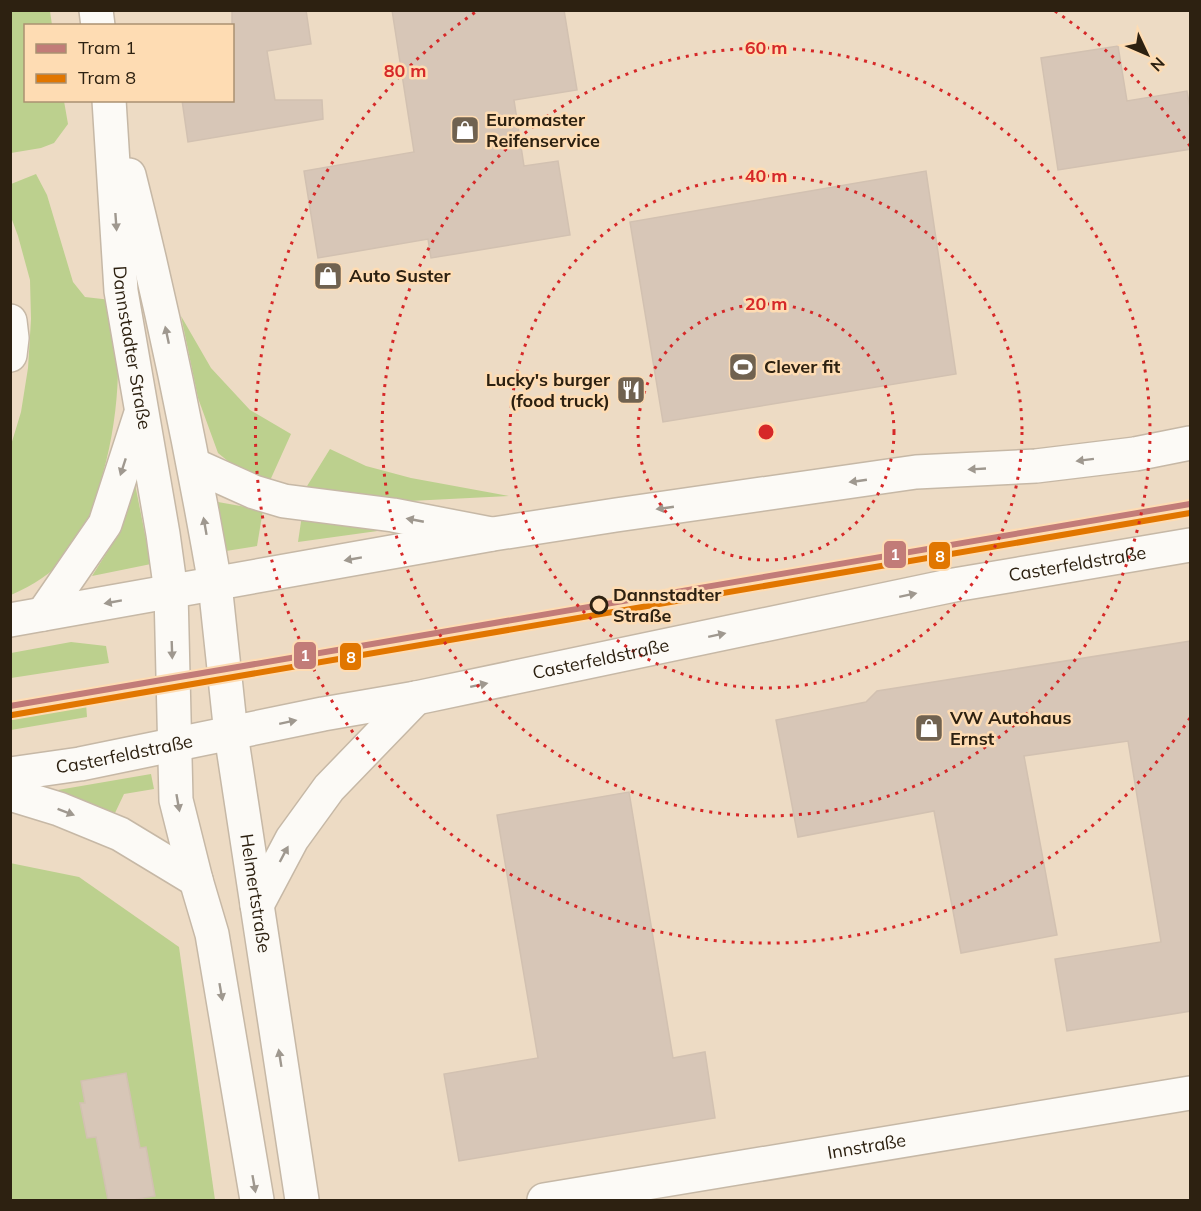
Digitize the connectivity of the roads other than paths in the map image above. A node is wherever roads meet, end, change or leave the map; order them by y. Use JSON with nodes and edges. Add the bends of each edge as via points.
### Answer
{"nodes":[{"id":1,"x":109,"y":102,"type":"edge"},
{"id":2,"x":110,"y":102,"type":"edge"},
{"id":3,"x":10,"y":321,"type":"edge"},
{"id":4,"x":10,"y":355,"type":"edge"},
{"id":5,"x":141,"y":411,"type":"junction"},
{"id":6,"x":1191,"y":443,"type":"edge"},
{"id":7,"x":195,"y":465,"type":"junction"},
{"id":8,"x":493,"y":534,"type":"junction"},
{"id":9,"x":1191,"y":545,"type":"edge"},
{"id":10,"x":215,"y":584,"type":"junction"},
{"id":11,"x":171,"y":592,"type":"junction"},
{"id":12,"x":43,"y":615,"type":"junction"},
{"id":13,"x":10,"y":620,"type":"edge"},
{"id":14,"x":416,"y":698,"type":"junction"},
{"id":15,"x":231,"y":734,"type":"junction"},
{"id":16,"x":175,"y":745,"type":"junction"},
{"id":17,"x":10,"y":774,"type":"edge"},
{"id":18,"x":10,"y":794,"type":"edge"},
{"id":19,"x":196,"y":880,"type":"junction"},
{"id":20,"x":257,"y":905,"type":"junction"},
{"id":21,"x":1191,"y":1093,"type":"edge"},
{"id":22,"x":257,"y":1200,"type":"edge"},
{"id":23,"x":302,"y":1200,"type":"edge"},
{"id":24,"x":544,"y":1200,"type":"edge"}],
"edges":[{"from":1,"to":5,"type":"main road","name":"Dannstadter Straße","one_way":true,"via":[[121,291]]},
{"from":7,"to":2,"type":"main road","name":"Dannstadter Straße","one_way":true,"via":[[157,287]]},
{"from":3,"to":4,"type":"main road"},
{"from":5,"to":11,"type":"main road","name":"Dannstadter Straße"},
{"from":5,"to":12,"type":"main road","one_way":true,"via":[[105,524]]},
{"from":6,"to":8,"type":"main road","one_way":true,"via":[[1036,466],[916,472]]},
{"from":8,"to":7,"type":"main road","one_way":true,"via":[[393,515],[284,501]]},
{"from":10,"to":7,"type":"main road","name":"Dannstadter Straße","one_way":true},
{"from":8,"to":10,"type":"main road","one_way":true},
{"from":14,"to":9,"type":"main road","name":"Casterfeldstraße","one_way":true,"via":[[954,585]]},
{"from":10,"to":11,"type":"main road"},
{"from":10,"to":15,"type":"main road","name":"Helmertstraße"},
{"from":11,"to":12,"type":"main road","one_way":true},
{"from":11,"to":16,"type":"main road","one_way":true},
{"from":12,"to":13,"type":"main road"},
{"from":15,"to":14,"type":"main road","name":"Casterfeldstraße","one_way":true},
{"from":20,"to":14,"type":"main road","one_way":true,"via":[[292,839],[329,788]]},
{"from":15,"to":16,"type":"main road","name":"Casterfeldstraße"},
{"from":15,"to":20,"type":"main road","name":"Helmertstraße"},
{"from":16,"to":17,"type":"main road","name":"Casterfeldstraße"},
{"from":16,"to":19,"type":"main road","one_way":true,"via":[[176,800]]},
{"from":18,"to":19,"type":"main road","one_way":true,"via":[[120,834]]},
{"from":19,"to":22,"type":"main road","one_way":true,"via":[[212,934]]},
{"from":23,"to":20,"type":"main road","name":"Helmertstraße","one_way":true},
{"from":21,"to":24,"type":"main road","name":"Innstraße"}]}
